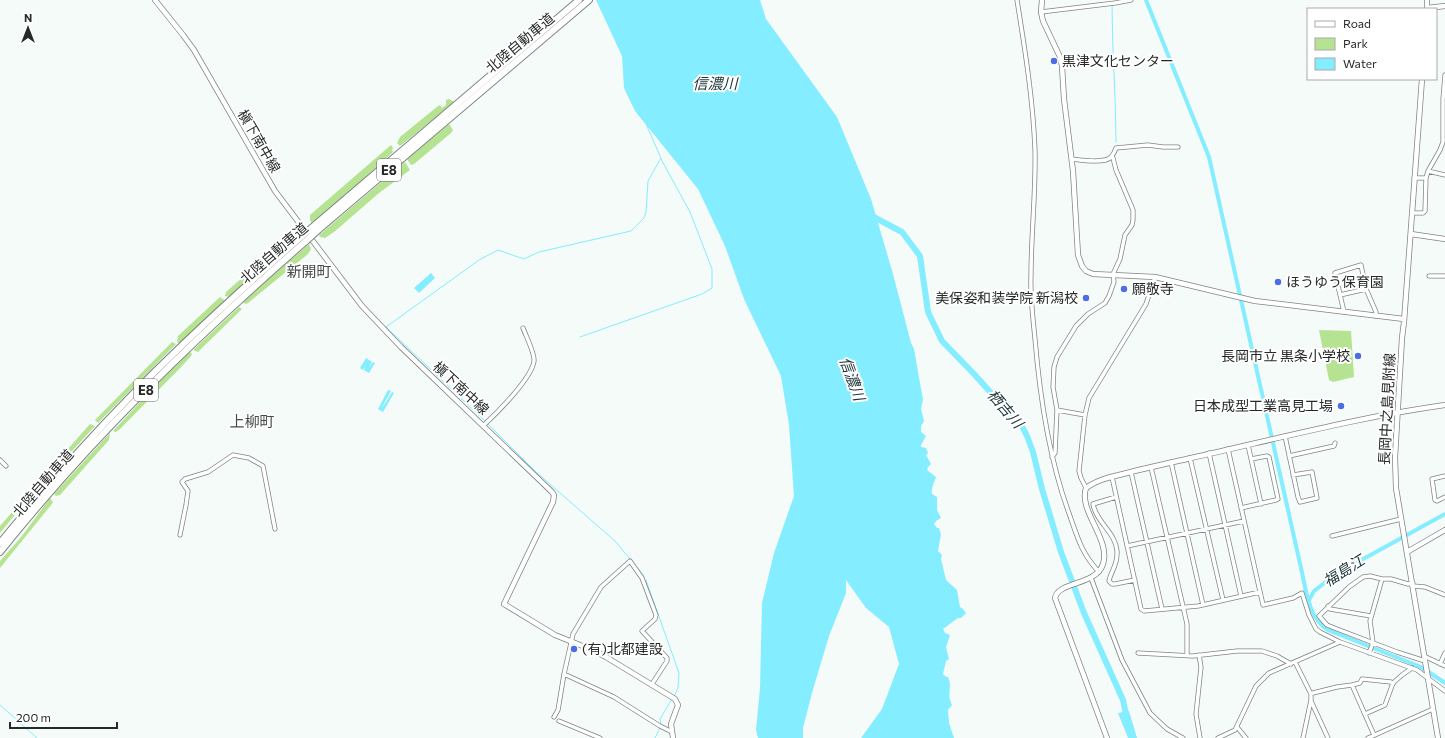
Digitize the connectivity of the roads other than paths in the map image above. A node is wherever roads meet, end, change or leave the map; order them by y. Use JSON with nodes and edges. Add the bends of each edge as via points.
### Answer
{"nodes":[{"id":1,"x":155,"y":0,"type":"edge"},
{"id":2,"x":579,"y":0,"type":"edge"},
{"id":3,"x":589,"y":0,"type":"edge"},
{"id":4,"x":1017,"y":0,"type":"edge"},
{"id":5,"x":1042,"y":0,"type":"edge"},
{"id":6,"x":1131,"y":0,"type":"edge"},
{"id":7,"x":1427,"y":0,"type":"edge"},
{"id":8,"x":1109,"y":2,"type":"edge"},
{"id":9,"x":1445,"y":6,"type":"edge"},
{"id":10,"x":1427,"y":8,"type":"edge"},
{"id":11,"x":1041,"y":12,"type":"junction"},
{"id":12,"x":1445,"y":75,"type":"edge"},
{"id":13,"x":1422,"y":80,"type":"edge"},
{"id":14,"x":1444,"y":99,"type":"edge"},
{"id":15,"x":458,"y":107,"type":"junction"},
{"id":16,"x":1444,"y":142,"type":"edge"},
{"id":17,"x":1178,"y":147,"type":"dead end"},
{"id":18,"x":1112,"y":156,"type":"junction"},
{"id":19,"x":1072,"y":159,"type":"junction"},
{"id":20,"x":1428,"y":171,"type":"junction"},
{"id":21,"x":1445,"y":175,"type":"edge"},
{"id":22,"x":1414,"y":178,"type":"junction"},
{"id":23,"x":1426,"y":178,"type":"junction"},
{"id":24,"x":1412,"y":213,"type":"junction"},
{"id":25,"x":1411,"y":234,"type":"junction"},
{"id":26,"x":304,"y":238,"type":"junction"},
{"id":27,"x":1445,"y":238,"type":"edge"},
{"id":28,"x":1113,"y":274,"type":"junction"},
{"id":29,"x":1155,"y":276,"type":"junction"},
{"id":30,"x":1429,"y":276,"type":"dead end"},
{"id":31,"x":1445,"y":276,"type":"edge"},
{"id":32,"x":1366,"y":289,"type":"junction"},
{"id":33,"x":1340,"y":295,"type":"junction"},
{"id":34,"x":1344,"y":312,"type":"junction"},
{"id":35,"x":1376,"y":316,"type":"junction"},
{"id":36,"x":1404,"y":319,"type":"junction"},
{"id":37,"x":523,"y":328,"type":"dead end"},
{"id":38,"x":1445,"y":405,"type":"edge"},
{"id":39,"x":1057,"y":410,"type":"junction"},
{"id":40,"x":1398,"y":412,"type":"junction"},
{"id":41,"x":1085,"y":415,"type":"junction"},
{"id":42,"x":484,"y":425,"type":"junction"},
{"id":43,"x":1285,"y":436,"type":"junction"},
{"id":44,"x":1336,"y":443,"type":"dead end"},
{"id":45,"x":1248,"y":445,"type":"junction"},
{"id":46,"x":1228,"y":449,"type":"junction"},
{"id":47,"x":1209,"y":454,"type":"junction"},
{"id":48,"x":1289,"y":456,"type":"junction"},
{"id":49,"x":1052,"y":457,"type":"junction"},
{"id":50,"x":1190,"y":458,"type":"junction"},
{"id":51,"x":0,"y":460,"type":"edge"},
{"id":52,"x":1251,"y":460,"type":"junction"},
{"id":53,"x":1171,"y":462,"type":"junction"},
{"id":54,"x":6,"y":466,"type":"dead end"},
{"id":55,"x":1151,"y":467,"type":"junction"},
{"id":56,"x":1131,"y":472,"type":"junction"},
{"id":57,"x":1293,"y":475,"type":"junction"},
{"id":58,"x":1445,"y":476,"type":"edge"},
{"id":59,"x":1112,"y":477,"type":"junction"},
{"id":60,"x":1086,"y":488,"type":"junction"},
{"id":61,"x":1116,"y":497,"type":"junction"},
{"id":62,"x":1445,"y":497,"type":"edge"},
{"id":63,"x":1261,"y":504,"type":"junction"},
{"id":64,"x":1241,"y":508,"type":"junction"},
{"id":65,"x":1401,"y":519,"type":"junction"},
{"id":66,"x":1244,"y":521,"type":"junction"},
{"id":67,"x":1225,"y":525,"type":"junction"},
{"id":68,"x":275,"y":529,"type":"dead end"},
{"id":69,"x":1206,"y":529,"type":"junction"},
{"id":70,"x":1445,"y":530,"type":"edge"},
{"id":71,"x":1187,"y":533,"type":"junction"},
{"id":72,"x":180,"y":535,"type":"dead end"},
{"id":73,"x":1332,"y":536,"type":"dead end"},
{"id":74,"x":1167,"y":538,"type":"junction"},
{"id":75,"x":1147,"y":542,"type":"junction"},
{"id":76,"x":0,"y":543,"type":"edge"},
{"id":77,"x":1127,"y":546,"type":"junction"},
{"id":78,"x":0,"y":552,"type":"edge"},
{"id":79,"x":1407,"y":552,"type":"junction"},
{"id":80,"x":1099,"y":572,"type":"junction"},
{"id":81,"x":1090,"y":579,"type":"junction"},
{"id":82,"x":1135,"y":580,"type":"junction"},
{"id":83,"x":1382,"y":580,"type":"junction"},
{"id":84,"x":1413,"y":584,"type":"junction"},
{"id":85,"x":1260,"y":592,"type":"junction"},
{"id":86,"x":1445,"y":595,"type":"edge"},
{"id":87,"x":1241,"y":596,"type":"junction"},
{"id":88,"x":1222,"y":600,"type":"junction"},
{"id":89,"x":1203,"y":605,"type":"junction"},
{"id":90,"x":1328,"y":606,"type":"junction"},
{"id":91,"x":1183,"y":608,"type":"junction"},
{"id":92,"x":1162,"y":610,"type":"junction"},
{"id":93,"x":1371,"y":616,"type":"junction"},
{"id":94,"x":571,"y":641,"type":"junction"},
{"id":95,"x":1340,"y":642,"type":"junction"},
{"id":96,"x":1373,"y":644,"type":"junction"},
{"id":97,"x":1370,"y":652,"type":"junction"},
{"id":98,"x":1138,"y":653,"type":"dead end"},
{"id":99,"x":1445,"y":653,"type":"edge"},
{"id":100,"x":1187,"y":655,"type":"junction"},
{"id":101,"x":1199,"y":655,"type":"junction"},
{"id":102,"x":1425,"y":660,"type":"junction"},
{"id":103,"x":1295,"y":662,"type":"junction"},
{"id":104,"x":1291,"y":664,"type":"junction"},
{"id":105,"x":1440,"y":664,"type":"junction"},
{"id":106,"x":1445,"y":666,"type":"edge"},
{"id":107,"x":1412,"y":668,"type":"junction"},
{"id":108,"x":564,"y":674,"type":"junction"},
{"id":109,"x":1428,"y":677,"type":"junction"},
{"id":110,"x":652,"y":684,"type":"junction"},
{"id":111,"x":1393,"y":684,"type":"junction"},
{"id":112,"x":1352,"y":685,"type":"junction"},
{"id":113,"x":1445,"y":691,"type":"edge"},
{"id":114,"x":1311,"y":694,"type":"junction"},
{"id":115,"x":1311,"y":700,"type":"junction"},
{"id":116,"x":1433,"y":709,"type":"junction"},
{"id":117,"x":1365,"y":714,"type":"junction"},
{"id":118,"x":554,"y":717,"type":"dead end"},
{"id":119,"x":559,"y":721,"type":"dead end"},
{"id":120,"x":1237,"y":727,"type":"junction"},
{"id":121,"x":672,"y":732,"type":"junction"},
{"id":122,"x":1374,"y":735,"type":"junction"},
{"id":123,"x":1227,"y":736,"type":"edge"},
{"id":124,"x":600,"y":738,"type":"edge"},
{"id":125,"x":673,"y":738,"type":"edge"},
{"id":126,"x":1107,"y":738,"type":"edge"},
{"id":127,"x":1183,"y":738,"type":"edge"},
{"id":128,"x":1200,"y":738,"type":"edge"},
{"id":129,"x":1218,"y":738,"type":"edge"},
{"id":130,"x":1246,"y":738,"type":"edge"},
{"id":131,"x":1303,"y":738,"type":"edge"},
{"id":132,"x":1328,"y":738,"type":"edge"},
{"id":133,"x":1368,"y":738,"type":"edge"},
{"id":134,"x":1438,"y":738,"type":"edge"}],
"edges":[{"from":1,"to":42,"type":"main road","name":"槇下南中線","via":[[194,50],[275,191],[342,282],[370,315]]},
{"from":2,"to":15,"type":"highway","name":"北陸自動車道","number":"E8"},
{"from":3,"to":15,"type":"highway","name":"北陸自動車道","number":"E8"},
{"from":4,"to":49,"type":"street","via":[[1032,101],[1035,148],[1031,294],[1038,375]]},
{"from":5,"to":11,"type":"main road"},
{"from":6,"to":8,"type":"street"},
{"from":7,"to":10,"type":"main road"},
{"from":8,"to":11,"type":"street"},
{"from":9,"to":10,"type":"main road"},
{"from":11,"to":19,"type":"main road","via":[[1045,27],[1062,61]]},
{"from":12,"to":14,"type":"street"},
{"from":13,"to":22,"type":"main road","name":"長岡中之島見附線"},
{"from":14,"to":16,"type":"street"},
{"from":15,"to":26,"type":"highway","name":"北陸自動車道","number":"E8","bridge":true},
{"from":16,"to":20,"type":"street"},
{"from":17,"to":18,"type":"street","via":[[1148,145],[1116,148]]},
{"from":18,"to":19,"type":"street","via":[[1107,160]]},
{"from":18,"to":28,"type":"street","via":[[1133,210],[1132,225],[1125,235],[1120,259]]},
{"from":19,"to":28,"type":"main road","via":[[1079,260],[1089,272]]},
{"from":20,"to":21,"type":"street"},
{"from":20,"to":23,"type":"street"},
{"from":22,"to":23,"type":"street"},
{"from":22,"to":24,"type":"main road","name":"長岡中之島見附線"},
{"from":23,"to":24,"type":"street","via":[[1425,211]]},
{"from":24,"to":25,"type":"main road","name":"長岡中之島見附線"},
{"from":25,"to":27,"type":"main road"},
{"from":25,"to":36,"type":"main road","name":"長岡中之島見附線"},
{"from":26,"to":76,"type":"highway","name":"北陸自動車道","number":"E8","via":[[209,319],[134,392],[66,465]]},
{"from":26,"to":78,"type":"highway","name":"北陸自動車道","number":"E8","via":[[138,397],[71,468]]},
{"from":28,"to":29,"type":"main road"},
{"from":28,"to":39,"type":"street","via":[[1108,299],[1080,321],[1057,357],[1053,379]]},
{"from":29,"to":34,"type":"main road","via":[[1254,301]]},
{"from":29,"to":41,"type":"street","via":[[1146,304],[1089,398]]},
{"from":30,"to":31,"type":"street"},
{"from":32,"to":33,"type":"street"},
{"from":32,"to":33,"type":"street","via":[[1361,265],[1335,273]]},
{"from":32,"to":35,"type":"street"},
{"from":33,"to":34,"type":"street"},
{"from":34,"to":35,"type":"main road"},
{"from":35,"to":36,"type":"main road"},
{"from":36,"to":40,"type":"main road","name":"長岡中之島見附線"},
{"from":37,"to":42,"type":"street","via":[[534,362],[523,383]]},
{"from":38,"to":40,"type":"main road"},
{"from":39,"to":41,"type":"street"},
{"from":39,"to":49,"type":"street","via":[[1055,453]]},
{"from":40,"to":43,"type":"main road"},
{"from":40,"to":65,"type":"main road","name":"長岡中之島見附線","via":[[1395,464]]},
{"from":41,"to":60,"type":"street","via":[[1079,471]]},
{"from":42,"to":94,"type":"main road","name":"槇下南中線","via":[[554,495],[553,502],[504,604],[549,632]]},
{"from":43,"to":45,"type":"main road"},
{"from":43,"to":48,"type":"street"},
{"from":44,"to":48,"type":"street","via":[[1334,446]]},
{"from":45,"to":46,"type":"main road"},
{"from":45,"to":52,"type":"street"},
{"from":46,"to":47,"type":"main road"},
{"from":46,"to":64,"type":"street"},
{"from":47,"to":50,"type":"main road"},
{"from":47,"to":67,"type":"street"},
{"from":48,"to":57,"type":"street"},
{"from":49,"to":80,"type":"street","via":[[1062,497],[1079,543]]},
{"from":50,"to":53,"type":"main road"},
{"from":50,"to":69,"type":"street"},
{"from":51,"to":54,"type":"street"},
{"from":52,"to":63,"type":"street"},
{"from":52,"to":63,"type":"street","via":[[1270,457],[1278,498]]},
{"from":53,"to":55,"type":"main road"},
{"from":53,"to":71,"type":"street"},
{"from":55,"to":56,"type":"main road"},
{"from":55,"to":74,"type":"street"},
{"from":56,"to":59,"type":"main road"},
{"from":56,"to":75,"type":"street"},
{"from":57,"to":57,"type":"street","via":[[1312,472],[1317,498],[1300,502]]},
{"from":58,"to":62,"type":"street","via":[[1432,479],[1435,500]]},
{"from":59,"to":60,"type":"main road","via":[[1097,481]]},
{"from":59,"to":61,"type":"street"},
{"from":60,"to":80,"type":"main road","via":[[1089,510],[1105,552]]},
{"from":61,"to":77,"type":"street"},
{"from":61,"to":82,"type":"street","via":[[1093,504],[1116,548],[1116,565],[1109,581],[1115,584]]},
{"from":63,"to":64,"type":"street"},
{"from":64,"to":66,"type":"street"},
{"from":65,"to":73,"type":"street"},
{"from":65,"to":79,"type":"main road","name":"長岡中之島見附線"},
{"from":66,"to":67,"type":"street"},
{"from":66,"to":85,"type":"street"},
{"from":67,"to":69,"type":"street"},
{"from":67,"to":87,"type":"street"},
{"from":68,"to":72,"type":"street","via":[[263,466],[249,458],[233,454],[208,472],[182,482],[188,490]]},
{"from":69,"to":71,"type":"street"},
{"from":69,"to":88,"type":"street"},
{"from":70,"to":79,"type":"main road"},
{"from":71,"to":74,"type":"street"},
{"from":71,"to":89,"type":"street"},
{"from":74,"to":75,"type":"street"},
{"from":74,"to":91,"type":"street"},
{"from":75,"to":77,"type":"street"},
{"from":75,"to":92,"type":"street"},
{"from":77,"to":82,"type":"street"},
{"from":79,"to":84,"type":"main road","name":"長岡中之島見附線"},
{"from":80,"to":81,"type":"main road"},
{"from":81,"to":126,"type":"main road","via":[[1062,589],[1057,592],[1055,598]]},
{"from":81,"to":127,"type":"street","via":[[1122,660],[1150,713],[1172,734]]},
{"from":82,"to":92,"type":"street","via":[[1142,609]]},
{"from":83,"to":84,"type":"street","via":[[1391,579]]},
{"from":83,"to":90,"type":"street","via":[[1370,576],[1362,577]]},
{"from":83,"to":93,"type":"street"},
{"from":84,"to":86,"type":"street"},
{"from":84,"to":102,"type":"main road","name":"長岡中之島見附線"},
{"from":85,"to":87,"type":"street"},
{"from":85,"to":95,"type":"street","via":[[1263,605],[1293,598],[1302,593],[1316,629]]},
{"from":87,"to":88,"type":"street"},
{"from":88,"to":89,"type":"street"},
{"from":89,"to":91,"type":"street"},
{"from":90,"to":93,"type":"street","via":[[1330,609]]},
{"from":90,"to":96,"type":"street","via":[[1319,616],[1327,625]]},
{"from":91,"to":92,"type":"street"},
{"from":91,"to":100,"type":"street","via":[[1187,624]]},
{"from":93,"to":96,"type":"street"},
{"from":94,"to":108,"type":"street"},
{"from":94,"to":110,"type":"main road","name":"槇下南中線","via":[[601,654]]},
{"from":94,"to":110,"type":"street","via":[[596,592],[630,561],[642,578],[656,615],[642,631],[667,658]]},
{"from":95,"to":97,"type":"street"},
{"from":95,"to":103,"type":"street"},
{"from":96,"to":97,"type":"street"},
{"from":96,"to":102,"type":"street"},
{"from":97,"to":107,"type":"street"},
{"from":98,"to":100,"type":"street"},
{"from":99,"to":105,"type":"street"},
{"from":100,"to":101,"type":"street"},
{"from":101,"to":104,"type":"street","via":[[1262,651]]},
{"from":101,"to":128,"type":"street","via":[[1201,668],[1196,714]]},
{"from":102,"to":105,"type":"street"},
{"from":102,"to":109,"type":"main road","name":"長岡中之島見附線"},
{"from":103,"to":104,"type":"street"},
{"from":103,"to":114,"type":"street"},
{"from":104,"to":120,"type":"street","via":[[1269,673],[1260,681]]},
{"from":105,"to":106,"type":"street"},
{"from":107,"to":109,"type":"street"},
{"from":107,"to":111,"type":"street"},
{"from":108,"to":118,"type":"street","via":[[558,710]]},
{"from":108,"to":121,"type":"street","via":[[614,697]]},
{"from":109,"to":113,"type":"street"},
{"from":109,"to":116,"type":"main road","name":"長岡中之島見附線"},
{"from":110,"to":121,"type":"main road","name":"槇下南中線","via":[[677,700],[671,724]]},
{"from":111,"to":112,"type":"street","via":[[1362,679],[1360,683]]},
{"from":111,"to":117,"type":"street","via":[[1385,705]]},
{"from":112,"to":114,"type":"street"},
{"from":112,"to":117,"type":"street"},
{"from":114,"to":115,"type":"street"},
{"from":115,"to":131,"type":"street"},
{"from":115,"to":132,"type":"street"},
{"from":116,"to":122,"type":"street"},
{"from":116,"to":134,"type":"main road","name":"長岡中之島見附線"},
{"from":117,"to":122,"type":"street"},
{"from":119,"to":124,"type":"street"},
{"from":120,"to":123,"type":"street"},
{"from":120,"to":130,"type":"street"},
{"from":121,"to":125,"type":"main road","name":"槇下南中線"},
{"from":122,"to":133,"type":"street"},
{"from":123,"to":129,"type":"street"}]}
